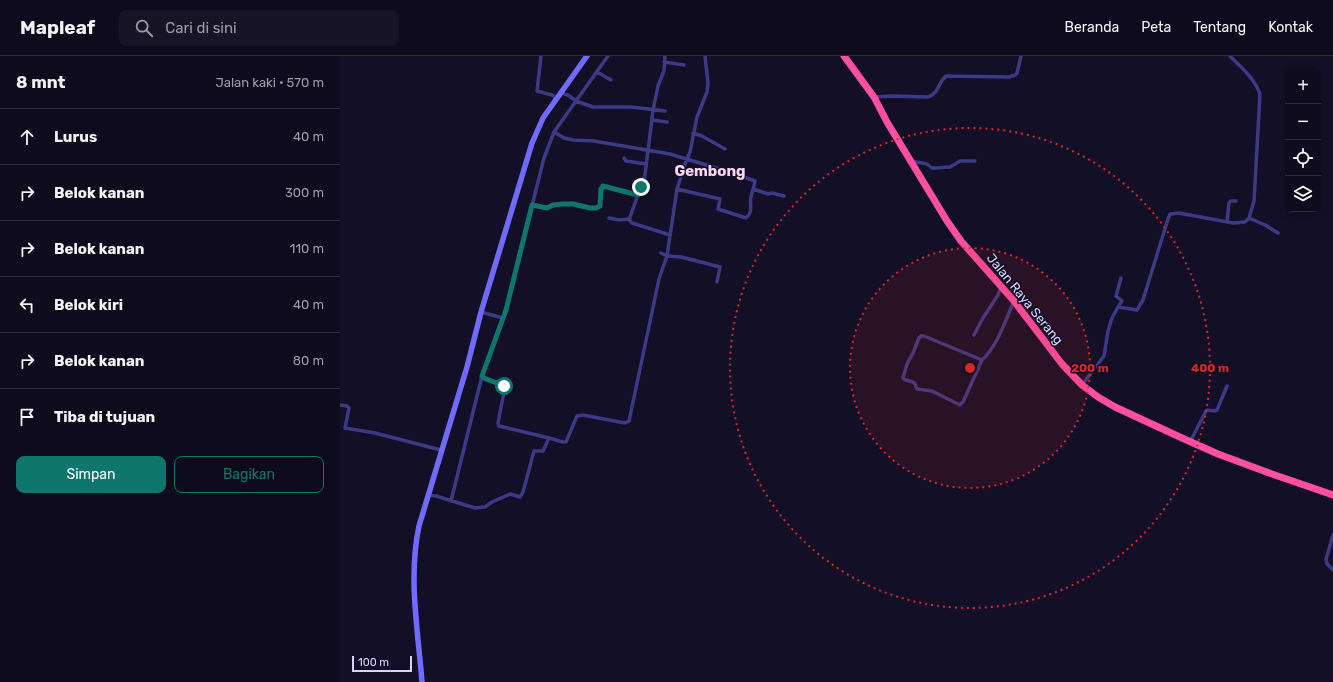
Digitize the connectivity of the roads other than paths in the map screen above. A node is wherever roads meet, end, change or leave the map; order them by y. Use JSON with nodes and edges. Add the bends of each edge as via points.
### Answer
{"nodes":[{"id":1,"x":541,"y":56,"type":"edge"},
{"id":2,"x":587,"y":56,"type":"edge"},
{"id":3,"x":608,"y":56,"type":"edge"},
{"id":4,"x":665,"y":56,"type":"edge"},
{"id":5,"x":706,"y":56,"type":"edge"},
{"id":6,"x":844,"y":56,"type":"edge"},
{"id":7,"x":1021,"y":56,"type":"edge"},
{"id":8,"x":1230,"y":56,"type":"edge"},
{"id":9,"x":664,"y":62,"type":"junction"},
{"id":10,"x":684,"y":65,"type":"dead end"},
{"id":11,"x":597,"y":72,"type":"junction"},
{"id":12,"x":611,"y":80,"type":"dead end"},
{"id":13,"x":560,"y":93,"type":"junction"},
{"id":14,"x":874,"y":97,"type":"junction"},
{"id":15,"x":556,"y":100,"type":"junction"},
{"id":16,"x":575,"y":100,"type":"junction"},
{"id":17,"x":654,"y":110,"type":"junction"},
{"id":18,"x":665,"y":112,"type":"dead end"},
{"id":19,"x":652,"y":120,"type":"junction"},
{"id":20,"x":667,"y":122,"type":"dead end"},
{"id":21,"x":554,"y":132,"type":"junction"},
{"id":22,"x":693,"y":133,"type":"junction"},
{"id":23,"x":725,"y":149,"type":"dead end"},
{"id":24,"x":648,"y":151,"type":"junction"},
{"id":25,"x":624,"y":158,"type":"dead end"},
{"id":26,"x":687,"y":160,"type":"junction"},
{"id":27,"x":910,"y":161,"type":"junction"},
{"id":28,"x":975,"y":161,"type":"dead end"},
{"id":29,"x":646,"y":164,"type":"junction"},
{"id":30,"x":677,"y":189,"type":"junction"},
{"id":31,"x":753,"y":189,"type":"junction"},
{"id":32,"x":638,"y":195,"type":"junction"},
{"id":33,"x":784,"y":196,"type":"dead end"},
{"id":34,"x":1236,"y":201,"type":"dead end"},
{"id":35,"x":532,"y":205,"type":"junction"},
{"id":36,"x":610,"y":218,"type":"dead end"},
{"id":37,"x":1249,"y":218,"type":"junction"},
{"id":38,"x":630,"y":219,"type":"junction"},
{"id":39,"x":1227,"y":222,"type":"junction"},
{"id":40,"x":1278,"y":233,"type":"dead end"},
{"id":41,"x":670,"y":235,"type":"junction"},
{"id":42,"x":661,"y":253,"type":"dead end"},
{"id":43,"x":667,"y":256,"type":"junction"},
{"id":44,"x":1121,"y":278,"type":"dead end"},
{"id":45,"x":717,"y":282,"type":"dead end"},
{"id":46,"x":1002,"y":286,"type":"junction"},
{"id":47,"x":1014,"y":301,"type":"junction"},
{"id":48,"x":1118,"y":307,"type":"junction"},
{"id":49,"x":481,"y":312,"type":"junction"},
{"id":50,"x":501,"y":317,"type":"junction"},
{"id":51,"x":974,"y":336,"type":"dead end"},
{"id":52,"x":982,"y":360,"type":"junction"},
{"id":53,"x":482,"y":376,"type":"junction"},
{"id":54,"x":1082,"y":385,"type":"junction"},
{"id":55,"x":1227,"y":386,"type":"dead end"},
{"id":56,"x":340,"y":405,"type":"edge"},
{"id":57,"x":345,"y":428,"type":"junction"},
{"id":58,"x":340,"y":429,"type":"edge"},
{"id":59,"x":549,"y":438,"type":"junction"},
{"id":60,"x":1190,"y":442,"type":"junction"},
{"id":61,"x":441,"y":450,"type":"junction"},
{"id":62,"x":428,"y":495,"type":"junction"},
{"id":63,"x":1333,"y":495,"type":"edge"},
{"id":64,"x":449,"y":500,"type":"junction"},
{"id":65,"x":1333,"y":535,"type":"edge"},
{"id":66,"x":1333,"y":570,"type":"edge"},
{"id":67,"x":422,"y":682,"type":"edge"}],
"edges":[{"from":1,"to":15,"type":"street","via":[[537,91],[554,96]]},
{"from":2,"to":13,"type":"street"},
{"from":3,"to":11,"type":"street"},
{"from":4,"to":9,"type":"street"},
{"from":5,"to":22,"type":"street","via":[[708,88]]},
{"from":6,"to":14,"type":"highway","name":"Jalan Raya Serang"},
{"from":7,"to":14,"type":"street","via":[[1017,73],[1012,77],[946,76],[932,96]]},
{"from":8,"to":37,"type":"street","via":[[1252,79],[1260,94],[1254,200]]},
{"from":9,"to":10,"type":"street"},
{"from":9,"to":17,"type":"street"},
{"from":11,"to":12,"type":"street"},
{"from":11,"to":16,"type":"street"},
{"from":13,"to":15,"type":"street"},
{"from":13,"to":16,"type":"street"},
{"from":14,"to":27,"type":"highway","name":"Jalan Raya Serang"},
{"from":15,"to":49,"type":"street","via":[[532,143]]},
{"from":16,"to":17,"type":"street","via":[[593,107]]},
{"from":16,"to":21,"type":"street"},
{"from":17,"to":18,"type":"street"},
{"from":17,"to":19,"type":"street"},
{"from":19,"to":20,"type":"street"},
{"from":19,"to":24,"type":"street"},
{"from":21,"to":24,"type":"street","via":[[573,140],[594,141]]},
{"from":21,"to":35,"type":"street","via":[[544,158]]},
{"from":22,"to":23,"type":"street"},
{"from":22,"to":26,"type":"street"},
{"from":24,"to":26,"type":"street","via":[[670,154]]},
{"from":24,"to":29,"type":"street"},
{"from":25,"to":29,"type":"street","via":[[626,161]]},
{"from":26,"to":30,"type":"street"},
{"from":26,"to":31,"type":"street","via":[[753,180]]},
{"from":27,"to":28,"type":"street","via":[[927,164],[932,168],[950,167],[960,161]]},
{"from":27,"to":46,"type":"highway","name":"Jalan Raya Serang","via":[[952,228]]},
{"from":29,"to":32,"type":"street"},
{"from":30,"to":31,"type":"street","via":[[720,199],[718,209],[746,218],[752,208],[750,200]]},
{"from":30,"to":41,"type":"street"},
{"from":31,"to":33,"type":"street"},
{"from":32,"to":35,"type":"street","via":[[603,186],[599,208],[567,204],[547,208]]},
{"from":32,"to":38,"type":"street"},
{"from":34,"to":39,"type":"street","via":[[1229,203]]},
{"from":35,"to":50,"type":"street","via":[[506,310]]},
{"from":36,"to":38,"type":"street"},
{"from":37,"to":39,"type":"street","via":[[1245,222]]},
{"from":37,"to":40,"type":"street"},
{"from":38,"to":41,"type":"street","via":[[632,223]]},
{"from":39,"to":48,"type":"street","via":[[1170,214],[1144,300],[1137,310]]},
{"from":41,"to":43,"type":"street"},
{"from":42,"to":43,"type":"street"},
{"from":43,"to":45,"type":"street","via":[[720,266]]},
{"from":43,"to":59,"type":"street","via":[[659,280],[629,421],[625,423],[578,415],[566,442]]},
{"from":44,"to":48,"type":"street","via":[[1116,297],[1122,301]]},
{"from":46,"to":47,"type":"highway","name":"Jalan Raya Serang"},
{"from":46,"to":51,"type":"street"},
{"from":47,"to":52,"type":"street","via":[[999,336]]},
{"from":47,"to":54,"type":"highway","name":"Jalan Raya Serang","via":[[1062,364]]},
{"from":48,"to":54,"type":"street","via":[[1108,331],[1104,356]]},
{"from":49,"to":50,"type":"street"},
{"from":49,"to":61,"type":"street"},
{"from":50,"to":53,"type":"street"},
{"from":52,"to":52,"type":"street","via":[[921,336],[907,362],[903,378],[913,383],[917,389],[932,391],[960,405]]},
{"from":53,"to":59,"type":"street","via":[[505,387],[498,426]]},
{"from":53,"to":64,"type":"street"},
{"from":54,"to":60,"type":"highway","name":"Jalan Raya Serang","via":[[1116,407]]},
{"from":55,"to":60,"type":"street","via":[[1218,410],[1206,411]]},
{"from":56,"to":57,"type":"street","via":[[349,408]]},
{"from":57,"to":58,"type":"street"},
{"from":57,"to":61,"type":"street"},
{"from":59,"to":64,"type":"street","via":[[543,451],[534,452],[520,496],[510,494],[481,508]]},
{"from":60,"to":63,"type":"highway","name":"Jalan Raya Serang"},
{"from":61,"to":62,"type":"street"},
{"from":62,"to":64,"type":"street"},
{"from":62,"to":67,"type":"street","via":[[415,552],[415,611]]},
{"from":65,"to":66,"type":"street","via":[[1326,559]]}]}
